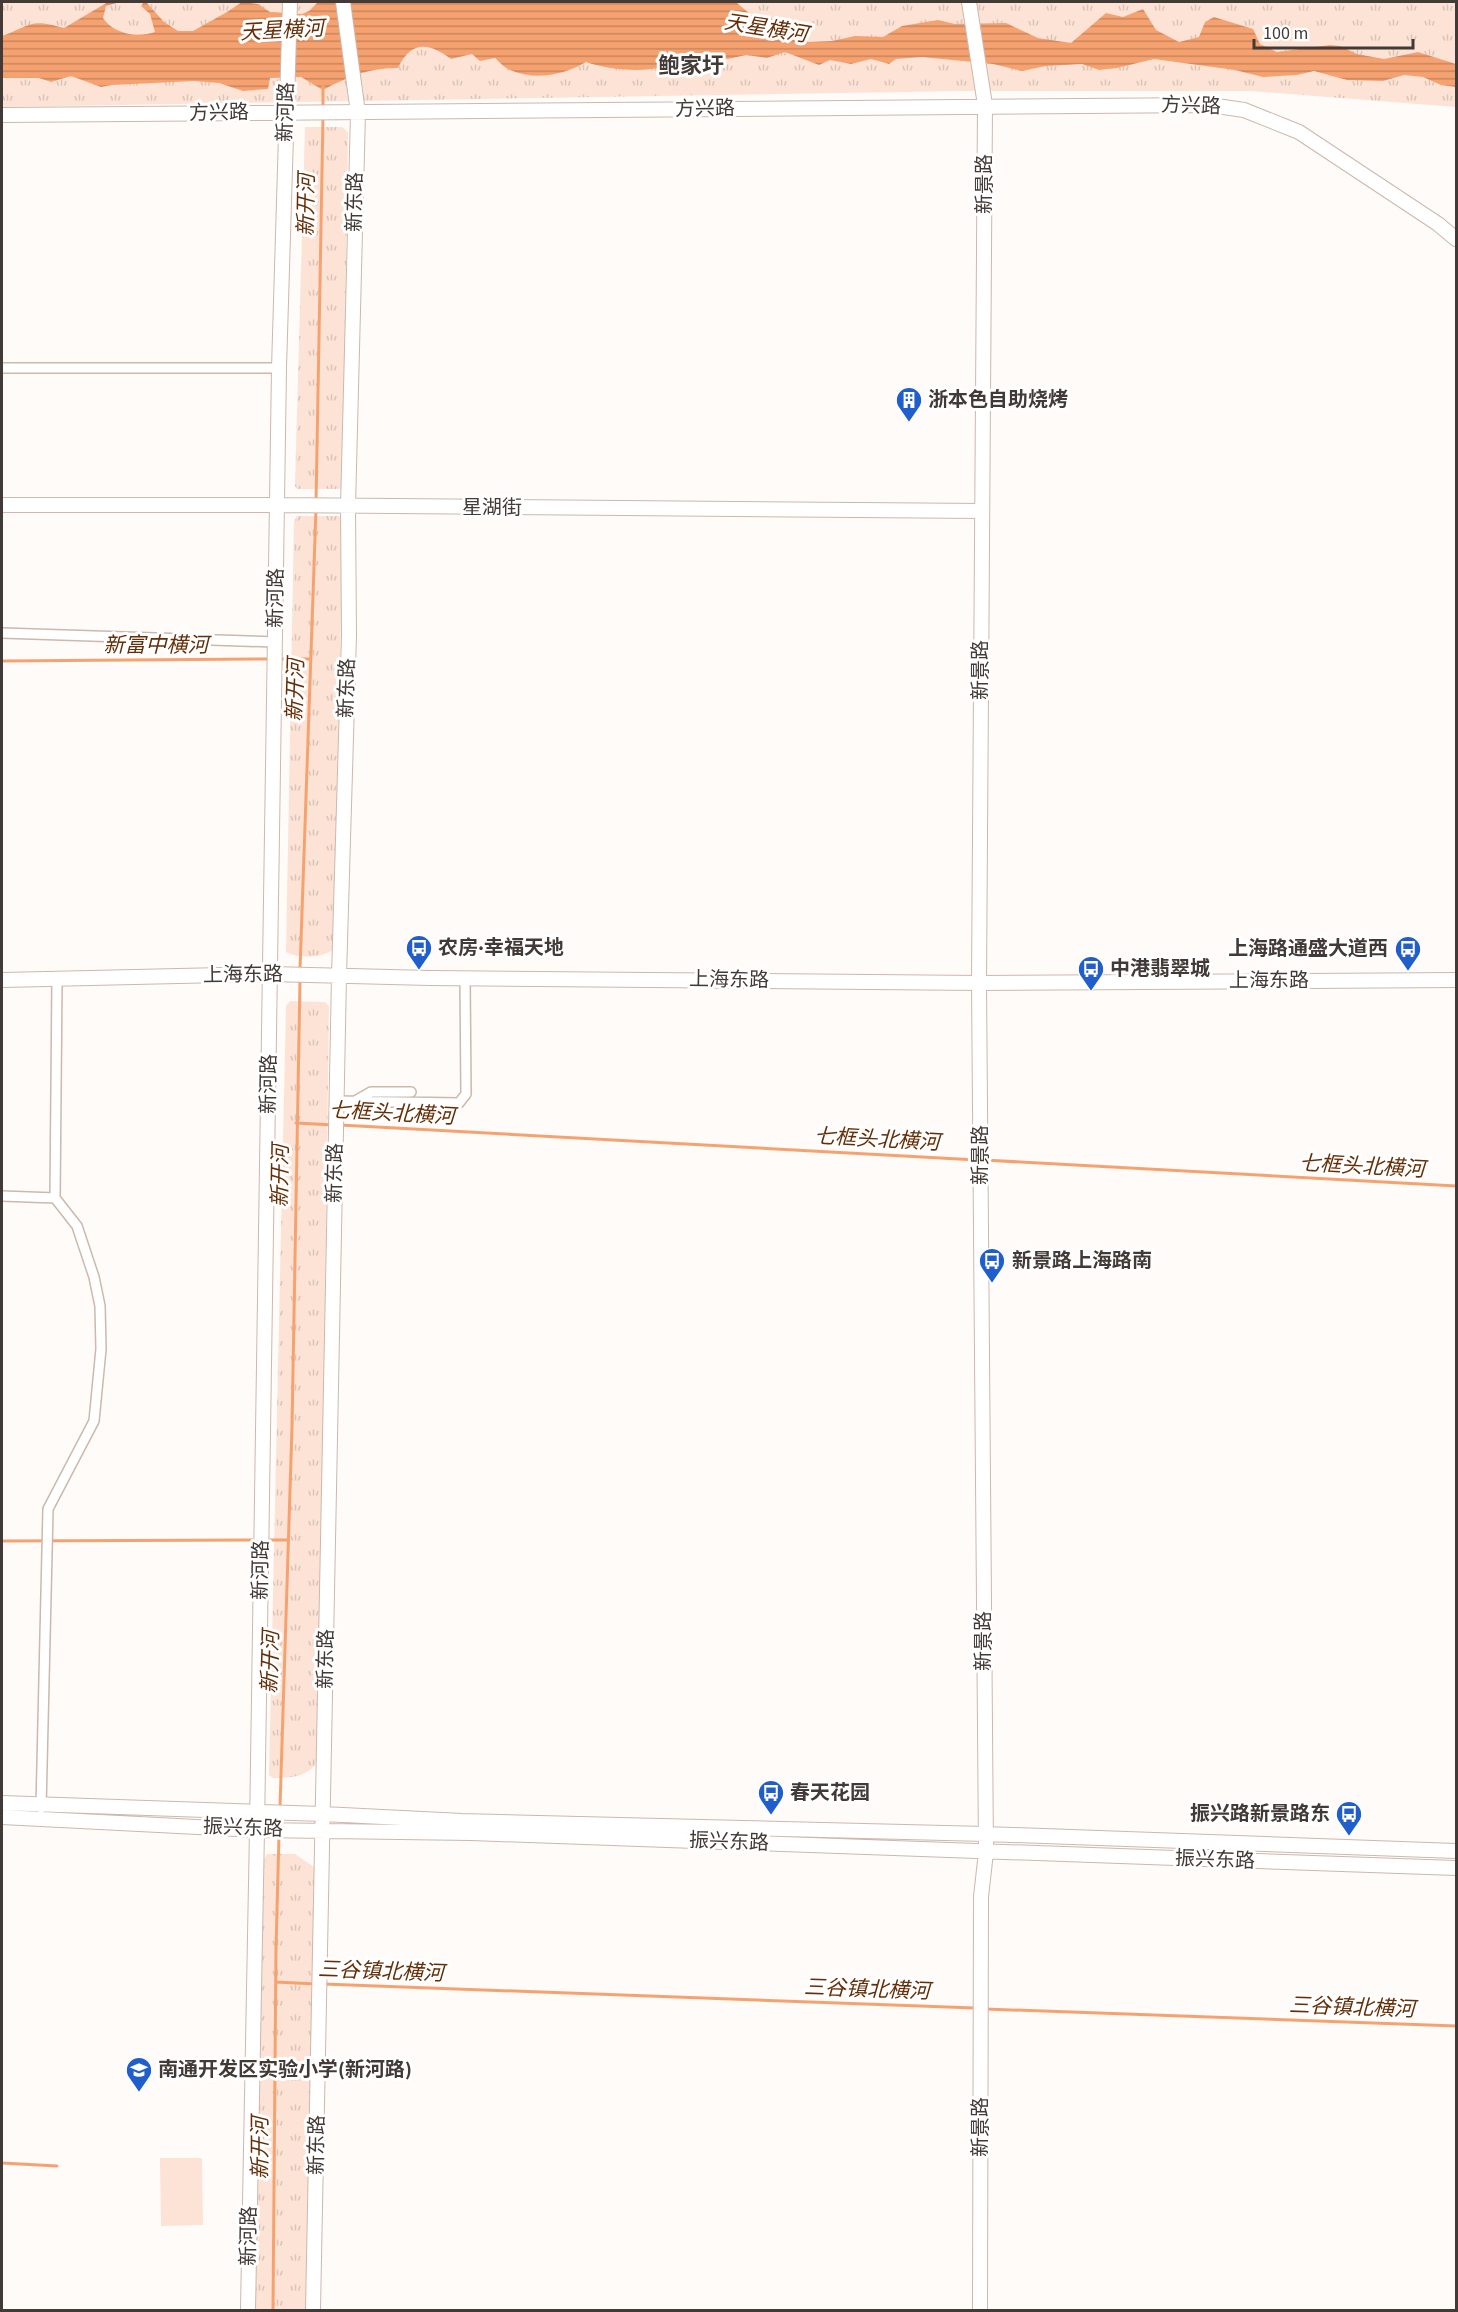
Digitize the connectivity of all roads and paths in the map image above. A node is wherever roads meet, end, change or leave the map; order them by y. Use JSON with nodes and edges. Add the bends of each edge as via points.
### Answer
{"nodes":[{"id":1,"x":290,"y":2,"type":"edge"},
{"id":2,"x":342,"y":2,"type":"edge"},
{"id":3,"x":969,"y":2,"type":"edge"},
{"id":4,"x":985,"y":105,"type":"junction"},
{"id":5,"x":286,"y":112,"type":"junction"},
{"id":6,"x":357,"y":114,"type":"junction"},
{"id":7,"x":2,"y":115,"type":"edge"},
{"id":8,"x":1456,"y":239,"type":"edge"},
{"id":9,"x":2,"y":368,"type":"edge"},
{"id":10,"x":279,"y":368,"type":"junction"},
{"id":11,"x":277,"y":505,"type":"junction"},
{"id":12,"x":2,"y":506,"type":"edge"},
{"id":13,"x":348,"y":507,"type":"junction"},
{"id":14,"x":982,"y":511,"type":"junction"},
{"id":15,"x":2,"y":633,"type":"edge"},
{"id":16,"x":275,"y":648,"type":"junction"},
{"id":17,"x":270,"y":974,"type":"junction"},
{"id":18,"x":339,"y":976,"type":"junction"},
{"id":19,"x":465,"y":977,"type":"junction"},
{"id":20,"x":2,"y":980,"type":"edge"},
{"id":21,"x":57,"y":980,"type":"junction"},
{"id":22,"x":1456,"y":980,"type":"edge"},
{"id":23,"x":980,"y":983,"type":"junction"},
{"id":24,"x":411,"y":1092,"type":"dead end"},
{"id":25,"x":355,"y":1101,"type":"junction"},
{"id":26,"x":337,"y":1105,"type":"junction"},
{"id":27,"x":2,"y":1196,"type":"edge"},
{"id":28,"x":55,"y":1197,"type":"junction"},
{"id":29,"x":2,"y":1803,"type":"edge"},
{"id":30,"x":41,"y":1803,"type":"junction"},
{"id":31,"x":263,"y":1813,"type":"junction"},
{"id":32,"x":323,"y":1814,"type":"junction"},
{"id":33,"x":2,"y":1817,"type":"edge"},
{"id":34,"x":40,"y":1818,"type":"junction"},
{"id":35,"x":257,"y":1830,"type":"junction"},
{"id":36,"x":324,"y":1830,"type":"junction"},
{"id":37,"x":986,"y":1834,"type":"junction"},
{"id":38,"x":1456,"y":1851,"type":"edge"},
{"id":39,"x":986,"y":1852,"type":"junction"},
{"id":40,"x":1456,"y":1868,"type":"edge"},
{"id":41,"x":248,"y":2310,"type":"edge"},
{"id":42,"x":313,"y":2310,"type":"edge"},
{"id":43,"x":981,"y":2310,"type":"edge"}],
"edges":[{"from":1,"to":5,"type":"street","name":"新河路"},
{"from":2,"to":6,"type":"street","name":"新东路"},
{"from":3,"to":4,"type":"street","name":"新景路"},
{"from":4,"to":6,"type":"street","name":"方兴路"},
{"from":4,"to":8,"type":"street","name":"方兴路","via":[[1210,105],[1244,110],[1299,132]]},
{"from":4,"to":14,"type":"street","name":"新景路"},
{"from":5,"to":6,"type":"street","name":"方兴路"},
{"from":5,"to":7,"type":"street","name":"方兴路"},
{"from":5,"to":10,"type":"street","name":"新河路"},
{"from":6,"to":13,"type":"street","name":"新东路"},
{"from":9,"to":10,"type":"street"},
{"from":10,"to":11,"type":"street","name":"新河路"},
{"from":11,"to":12,"type":"street","name":"星湖街"},
{"from":11,"to":13,"type":"street","name":"星湖街"},
{"from":11,"to":16,"type":"street","name":"新河路"},
{"from":13,"to":14,"type":"street","name":"星湖街"},
{"from":13,"to":18,"type":"street","name":"新东路","via":[[349,635]]},
{"from":14,"to":23,"type":"street","name":"新景路"},
{"from":15,"to":16,"type":"street"},
{"from":16,"to":17,"type":"street","name":"新河路"},
{"from":17,"to":18,"type":"street","name":"上海东路"},
{"from":17,"to":21,"type":"street","name":"上海东路"},
{"from":17,"to":31,"type":"street","name":"新河路","via":[[261,1549]]},
{"from":18,"to":19,"type":"street","name":"上海东路"},
{"from":18,"to":26,"type":"street","name":"新东路"},
{"from":19,"to":23,"type":"street","name":"上海东路"},
{"from":19,"to":25,"type":"street","via":[[466,1094],[459,1103]]},
{"from":20,"to":21,"type":"street","name":"上海东路"},
{"from":21,"to":28,"type":"street"},
{"from":22,"to":23,"type":"street","name":"上海东路"},
{"from":23,"to":37,"type":"street","name":"新景路"},
{"from":24,"to":25,"type":"street","via":[[371,1092]]},
{"from":25,"to":26,"type":"street"},
{"from":26,"to":32,"type":"street","name":"新东路"},
{"from":27,"to":28,"type":"street"},
{"from":28,"to":30,"type":"street","via":[[77,1226],[94,1277],[100,1306],[101,1349],[94,1421],[48,1509]]},
{"from":29,"to":30,"type":"street","name":"振兴东路"},
{"from":30,"to":31,"type":"street","name":"振兴东路"},
{"from":30,"to":34,"type":"street"},
{"from":31,"to":32,"type":"street","name":"振兴东路"},
{"from":31,"to":35,"type":"street","name":"新河路"},
{"from":32,"to":36,"type":"street","name":"新东路"},
{"from":32,"to":37,"type":"street","name":"振兴东路"},
{"from":33,"to":34,"type":"street","name":"振兴东路"},
{"from":34,"to":35,"type":"street","name":"振兴东路"},
{"from":35,"to":36,"type":"street","name":"振兴东路"},
{"from":35,"to":41,"type":"street","name":"新河路"},
{"from":36,"to":39,"type":"street","name":"振兴东路"},
{"from":36,"to":42,"type":"street","name":"新东路"},
{"from":37,"to":38,"type":"street","name":"振兴东路"},
{"from":37,"to":39,"type":"street","name":"新景路"},
{"from":39,"to":40,"type":"street","name":"振兴东路"},
{"from":39,"to":43,"type":"street","name":"新景路","via":[[981,1897]]}]}
